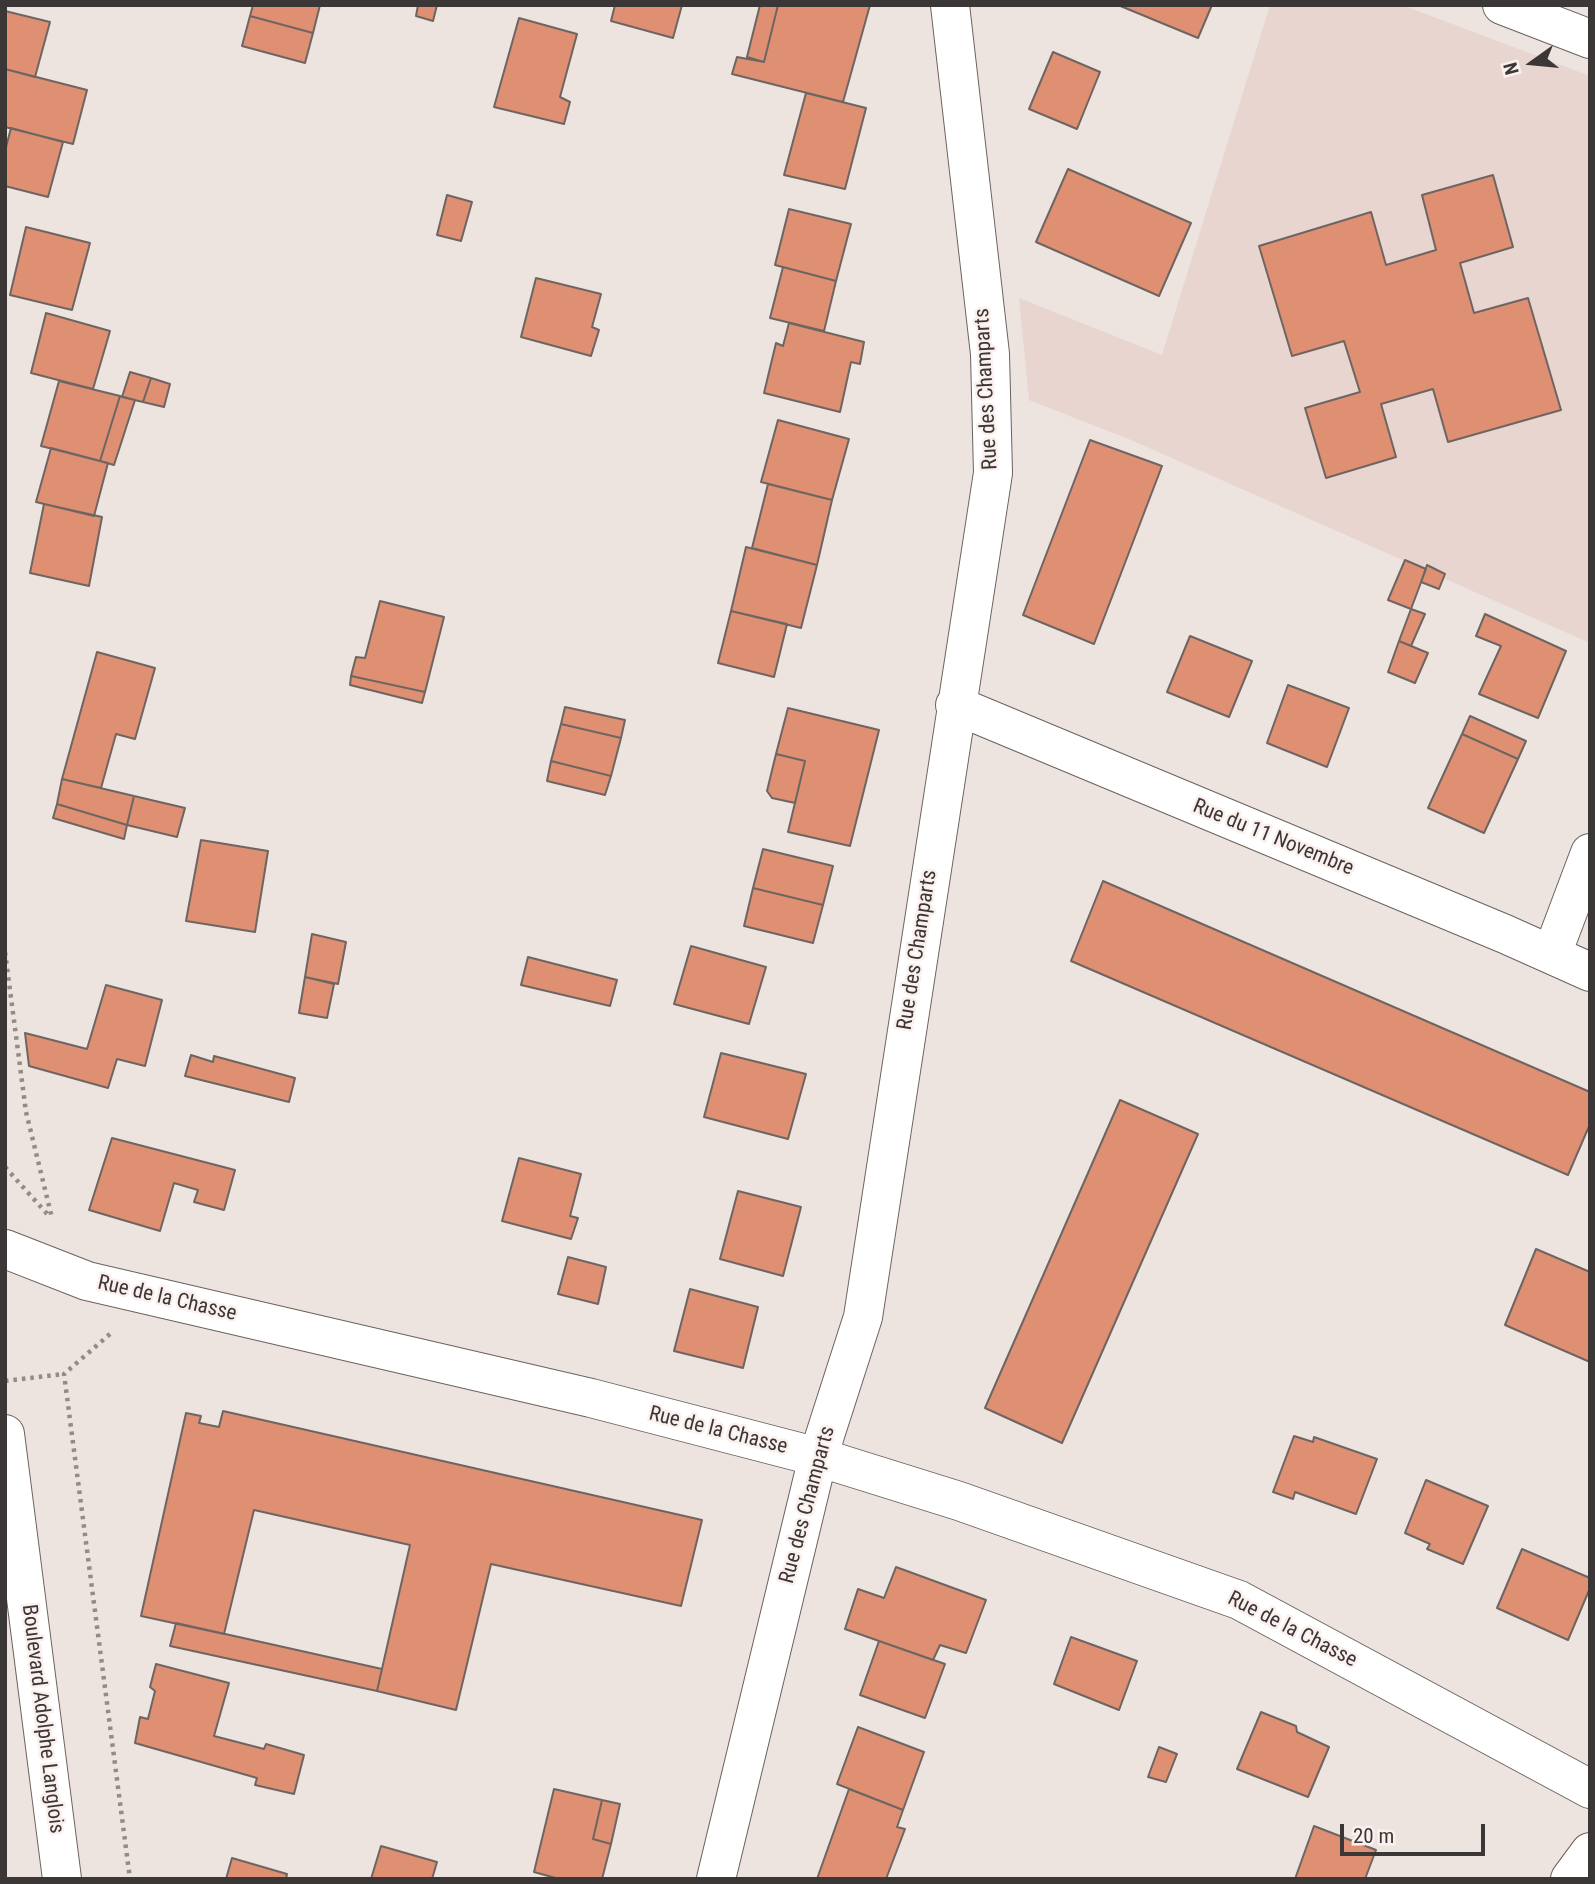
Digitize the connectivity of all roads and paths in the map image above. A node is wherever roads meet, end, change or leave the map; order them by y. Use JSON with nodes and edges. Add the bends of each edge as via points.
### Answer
{"nodes":[{"id":1,"x":950,"y":5,"type":"edge"},
{"id":2,"x":1502,"y":5,"type":"edge"},
{"id":3,"x":1590,"y":39,"type":"edge"},
{"id":4,"x":955,"y":705,"type":"junction"},
{"id":5,"x":1590,"y":853,"type":"edge"},
{"id":6,"x":5,"y":952,"type":"edge"},
{"id":7,"x":1552,"y":954,"type":"junction"},
{"id":8,"x":1590,"y":972,"type":"edge"},
{"id":9,"x":5,"y":1167,"type":"edge"},
{"id":10,"x":5,"y":1249,"type":"edge"},
{"id":11,"x":87,"y":1280,"type":"junction"},
{"id":12,"x":64,"y":1374,"type":"junction"},
{"id":13,"x":5,"y":1381,"type":"edge"},
{"id":14,"x":5,"y":1434,"type":"edge"},
{"id":15,"x":818,"y":1457,"type":"junction"},
{"id":16,"x":1590,"y":1789,"type":"edge"},
{"id":17,"x":1590,"y":1852,"type":"edge"},
{"id":18,"x":62,"y":1879,"type":"edge"},
{"id":19,"x":130,"y":1879,"type":"edge"},
{"id":20,"x":716,"y":1879,"type":"edge"},
{"id":21,"x":1570,"y":1879,"type":"edge"}],
"edges":[{"from":1,"to":4,"type":"street","name":"Rue des Champarts","via":[[990,354],[993,473]]},
{"from":2,"to":3,"type":"street"},
{"from":4,"to":7,"type":"street","name":"Rue du 11 Novembre"},
{"from":4,"to":15,"type":"street","name":"Rue des Champarts","via":[[863,1317]]},
{"from":5,"to":7,"type":"street"},
{"from":6,"to":9,"type":"path","via":[[26,1112],[53,1221]]},
{"from":7,"to":8,"type":"street","name":"Rue du 11 Novembre"},
{"from":10,"to":11,"type":"street","name":"Rue de la Chasse"},
{"from":11,"to":12,"type":"path","via":[[112,1332]]},
{"from":11,"to":15,"type":"street","name":"Rue de la Chasse","via":[[591,1398]]},
{"from":12,"to":13,"type":"path"},
{"from":12,"to":19,"type":"path"},
{"from":14,"to":18,"type":"street","name":"Boulevard Adolphe Langlois"},
{"from":15,"to":16,"type":"street","name":"Rue de la Chasse","via":[[959,1501],[1239,1600]]},
{"from":15,"to":20,"type":"street","name":"Rue des Champarts"},
{"from":17,"to":21,"type":"street"}]}
